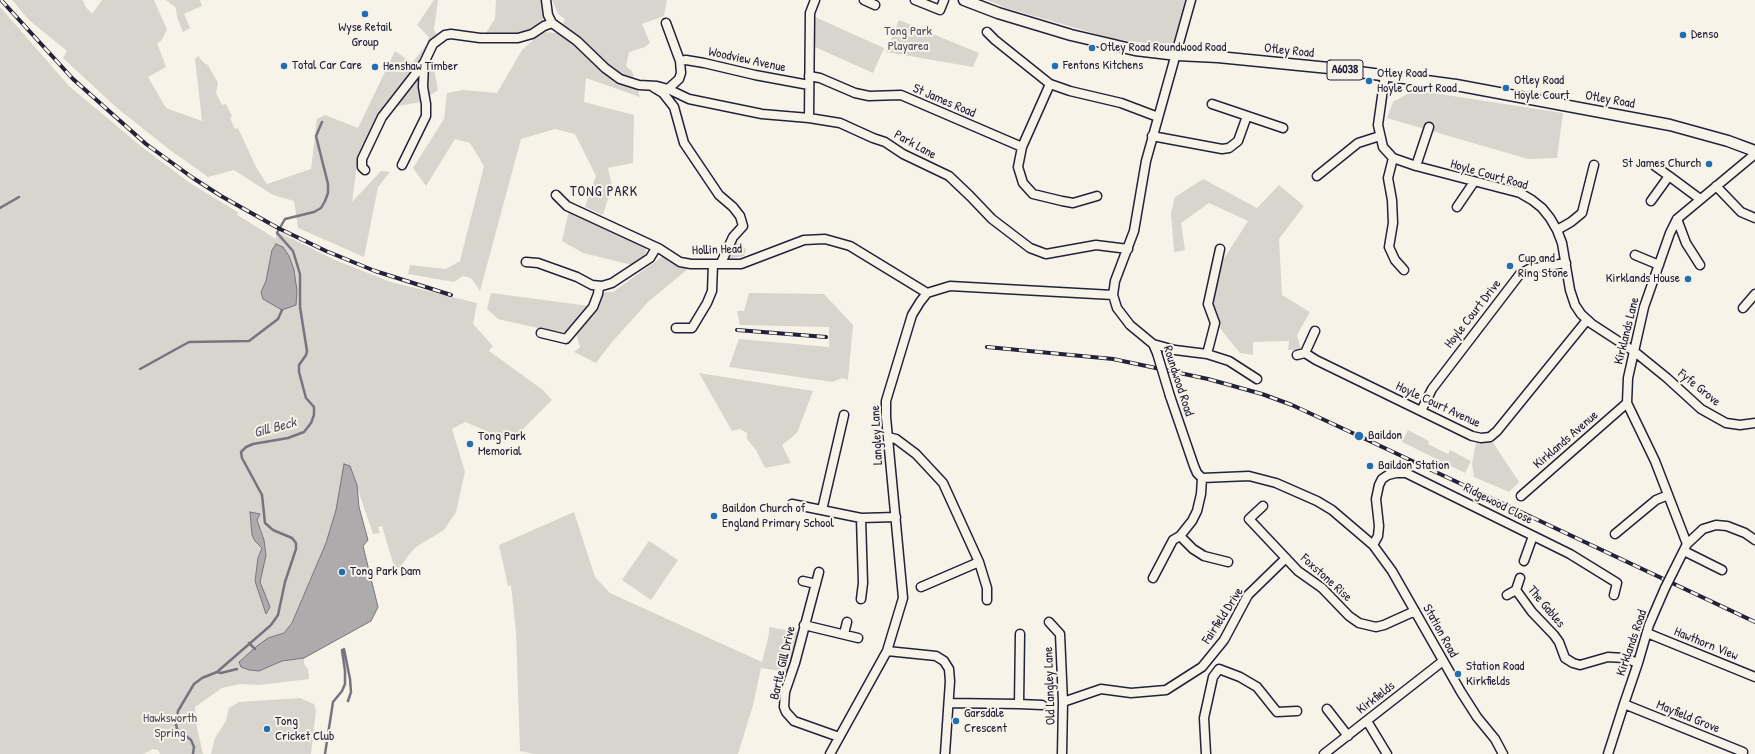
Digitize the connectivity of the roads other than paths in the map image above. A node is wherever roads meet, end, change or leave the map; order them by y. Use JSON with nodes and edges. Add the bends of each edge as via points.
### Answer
{"nodes":[{"id":1,"x":546,"y":0,"type":"edge"},
{"id":2,"x":815,"y":0,"type":"edge"},
{"id":3,"x":864,"y":0,"type":"edge"},
{"id":4,"x":914,"y":0,"type":"edge"},
{"id":5,"x":944,"y":0,"type":"edge"},
{"id":6,"x":964,"y":0,"type":"edge"},
{"id":7,"x":1191,"y":0,"type":"edge"},
{"id":8,"x":875,"y":5,"type":"dead end"},
{"id":9,"x":548,"y":15,"type":"junction"},
{"id":10,"x":552,"y":23,"type":"junction"},
{"id":11,"x":666,"y":23,"type":"dead end"},
{"id":12,"x":544,"y":26,"type":"junction"},
{"id":13,"x":987,"y":32,"type":"dead end"},
{"id":14,"x":1176,"y":55,"type":"junction"},
{"id":15,"x":680,"y":61,"type":"junction"},
{"id":16,"x":424,"y":63,"type":"junction"},
{"id":17,"x":1385,"y":75,"type":"junction"},
{"id":18,"x":809,"y":76,"type":"junction"},
{"id":19,"x":1050,"y":84,"type":"junction"},
{"id":20,"x":651,"y":85,"type":"junction"},
{"id":21,"x":809,"y":85,"type":"junction"},
{"id":22,"x":668,"y":89,"type":"junction"},
{"id":23,"x":1212,"y":104,"type":"dead end"},
{"id":24,"x":1247,"y":116,"type":"junction"},
{"id":25,"x":1158,"y":117,"type":"junction"},
{"id":26,"x":809,"y":118,"type":"junction"},
{"id":27,"x":1429,"y":127,"type":"dead end"},
{"id":28,"x":1283,"y":128,"type":"dead end"},
{"id":29,"x":1152,"y":136,"type":"junction"},
{"id":30,"x":1380,"y":136,"type":"junction"},
{"id":31,"x":1022,"y":147,"type":"junction"},
{"id":32,"x":1755,"y":152,"type":"edge"},
{"id":33,"x":1393,"y":158,"type":"junction"},
{"id":34,"x":402,"y":165,"type":"dead end"},
{"id":35,"x":1594,"y":165,"type":"dead end"},
{"id":36,"x":1416,"y":166,"type":"junction"},
{"id":37,"x":1655,"y":166,"type":"dead end"},
{"id":38,"x":365,"y":170,"type":"dead end"},
{"id":39,"x":1317,"y":176,"type":"dead end"},
{"id":40,"x":1669,"y":176,"type":"junction"},
{"id":41,"x":1474,"y":182,"type":"junction"},
{"id":42,"x":1716,"y":186,"type":"junction"},
{"id":43,"x":556,"y":195,"type":"dead end"},
{"id":44,"x":1097,"y":196,"type":"dead end"},
{"id":45,"x":1700,"y":199,"type":"junction"},
{"id":46,"x":1651,"y":201,"type":"dead end"},
{"id":47,"x":1457,"y":207,"type":"dead end"},
{"id":48,"x":1755,"y":218,"type":"edge"},
{"id":49,"x":1677,"y":219,"type":"junction"},
{"id":50,"x":1557,"y":230,"type":"junction"},
{"id":51,"x":656,"y":248,"type":"junction"},
{"id":52,"x":1128,"y":249,"type":"junction"},
{"id":53,"x":1220,"y":249,"type":"dead end"},
{"id":54,"x":1635,"y":255,"type":"dead end"},
{"id":55,"x":526,"y":262,"type":"dead end"},
{"id":56,"x":1566,"y":263,"type":"junction"},
{"id":57,"x":717,"y":264,"type":"junction"},
{"id":58,"x":1700,"y":265,"type":"dead end"},
{"id":59,"x":1659,"y":266,"type":"junction"},
{"id":60,"x":1404,"y":270,"type":"dead end"},
{"id":61,"x":599,"y":286,"type":"junction"},
{"id":62,"x":927,"y":293,"type":"junction"},
{"id":63,"x":1755,"y":294,"type":"edge"},
{"id":64,"x":1113,"y":295,"type":"junction"},
{"id":65,"x":1743,"y":308,"type":"dead end"},
{"id":66,"x":1587,"y":320,"type":"junction"},
{"id":67,"x":676,"y":328,"type":"dead end"},
{"id":68,"x":1315,"y":331,"type":"dead end"},
{"id":69,"x":541,"y":333,"type":"dead end"},
{"id":70,"x":1153,"y":344,"type":"junction"},
{"id":71,"x":1635,"y":352,"type":"junction"},
{"id":72,"x":1207,"y":354,"type":"junction"},
{"id":73,"x":1257,"y":379,"type":"dead end"},
{"id":74,"x":1627,"y":403,"type":"junction"},
{"id":75,"x":1421,"y":410,"type":"junction"},
{"id":76,"x":844,"y":415,"type":"dead end"},
{"id":77,"x":1755,"y":423,"type":"edge"},
{"id":78,"x":888,"y":437,"type":"junction"},
{"id":79,"x":1202,"y":478,"type":"junction"},
{"id":80,"x":1668,"y":495,"type":"junction"},
{"id":81,"x":1522,"y":496,"type":"dead end"},
{"id":82,"x":792,"y":504,"type":"dead end"},
{"id":83,"x":1263,"y":506,"type":"dead end"},
{"id":84,"x":822,"y":510,"type":"junction"},
{"id":85,"x":896,"y":517,"type":"junction"},
{"id":86,"x":861,"y":518,"type":"junction"},
{"id":87,"x":1615,"y":534,"type":"dead end"},
{"id":88,"x":1180,"y":536,"type":"junction"},
{"id":89,"x":1533,"y":536,"type":"junction"},
{"id":90,"x":1755,"y":540,"type":"edge"},
{"id":91,"x":1373,"y":545,"type":"junction"},
{"id":92,"x":1686,"y":548,"type":"junction"},
{"id":93,"x":1286,"y":558,"type":"junction"},
{"id":94,"x":1524,"y":560,"type":"dead end"},
{"id":95,"x":979,"y":562,"type":"junction"},
{"id":96,"x":1228,"y":562,"type":"dead end"},
{"id":97,"x":1722,"y":570,"type":"dead end"},
{"id":98,"x":819,"y":572,"type":"dead end"},
{"id":99,"x":1153,"y":578,"type":"dead end"},
{"id":100,"x":1520,"y":578,"type":"dead end"},
{"id":101,"x":803,"y":581,"type":"dead end"},
{"id":102,"x":816,"y":584,"type":"junction"},
{"id":103,"x":921,"y":587,"type":"dead end"},
{"id":104,"x":1516,"y":590,"type":"junction"},
{"id":105,"x":1507,"y":595,"type":"dead end"},
{"id":106,"x":1614,"y":595,"type":"dead end"},
{"id":107,"x":861,"y":599,"type":"dead end"},
{"id":108,"x":987,"y":600,"type":"dead end"},
{"id":109,"x":1415,"y":611,"type":"junction"},
{"id":110,"x":847,"y":622,"type":"dead end"},
{"id":111,"x":1049,"y":622,"type":"dead end"},
{"id":112,"x":804,"y":625,"type":"junction"},
{"id":113,"x":1647,"y":633,"type":"junction"},
{"id":114,"x":844,"y":634,"type":"junction"},
{"id":115,"x":1020,"y":634,"type":"dead end"},
{"id":116,"x":858,"y":638,"type":"dead end"},
{"id":117,"x":887,"y":651,"type":"junction"},
{"id":118,"x":1443,"y":661,"type":"junction"},
{"id":119,"x":1638,"y":663,"type":"junction"},
{"id":120,"x":1755,"y":677,"type":"edge"},
{"id":121,"x":1064,"y":702,"type":"junction"},
{"id":122,"x":949,"y":703,"type":"junction"},
{"id":123,"x":1019,"y":704,"type":"junction"},
{"id":124,"x":1042,"y":704,"type":"dead end"},
{"id":125,"x":1624,"y":704,"type":"junction"},
{"id":126,"x":1327,"y":709,"type":"dead end"},
{"id":127,"x":1297,"y":711,"type":"dead end"},
{"id":128,"x":1367,"y":721,"type":"junction"},
{"id":129,"x":1348,"y":736,"type":"junction"},
{"id":130,"x":839,"y":737,"type":"junction"},
{"id":131,"x":1745,"y":753,"type":"edge"},
{"id":132,"x":830,"y":754,"type":"edge"},
{"id":133,"x":945,"y":754,"type":"edge"},
{"id":134,"x":1062,"y":754,"type":"edge"},
{"id":135,"x":1206,"y":754,"type":"edge"},
{"id":136,"x":1324,"y":754,"type":"edge"},
{"id":137,"x":1387,"y":754,"type":"edge"},
{"id":138,"x":1503,"y":754,"type":"edge"},
{"id":139,"x":1608,"y":754,"type":"edge"}],
"edges":[{"from":1,"to":9,"type":"street"},
{"from":2,"to":18,"type":"street","via":[[810,13]]},
{"from":3,"to":8,"type":"street"},
{"from":4,"to":5,"type":"street","via":[[940,10]]},
{"from":6,"to":14,"type":"main road","name":"Otley Road","number":"A6038","via":[[1036,25],[1093,41]]},
{"from":7,"to":14,"type":"street"},
{"from":9,"to":10,"type":"street"},
{"from":9,"to":12,"type":"street"},
{"from":10,"to":12,"type":"street"},
{"from":10,"to":20,"type":"street","name":"Park Lane","via":[[620,79],[639,85]]},
{"from":11,"to":15,"type":"street"},
{"from":12,"to":16,"type":"street","via":[[532,34],[518,38],[445,35],[433,44]]},
{"from":13,"to":19,"type":"street"},
{"from":14,"to":17,"type":"main road","name":"Otley Road","number":"A6038","via":[[1225,57]]},
{"from":14,"to":25,"type":"street"},
{"from":15,"to":21,"type":"street","name":"Woodview Avenue","via":[[704,63]]},
{"from":15,"to":22,"type":"street","via":[[681,73]]},
{"from":16,"to":34,"type":"street","via":[[422,87],[426,116]]},
{"from":16,"to":38,"type":"street","via":[[382,117],[362,159],[362,167]]},
{"from":17,"to":30,"type":"street","via":[[1379,115]]},
{"from":17,"to":32,"type":"main road","name":"Otley Road","number":"A6038","via":[[1644,119],[1688,129]]},
{"from":18,"to":21,"type":"street"},
{"from":18,"to":31,"type":"street","name":"St James Road","via":[[869,96],[901,95]]},
{"from":19,"to":25,"type":"street","via":[[1121,103]]},
{"from":19,"to":31,"type":"street"},
{"from":20,"to":22,"type":"street","name":"Park Lane"},
{"from":20,"to":57,"type":"street","via":[[663,93],[674,107],[684,143],[719,194],[740,216],[743,226],[733,237]]},
{"from":21,"to":26,"type":"street"},
{"from":22,"to":26,"type":"street","name":"Park Lane","via":[[689,99],[762,114]]},
{"from":23,"to":24,"type":"street"},
{"from":24,"to":28,"type":"street"},
{"from":24,"to":29,"type":"street","via":[[1238,141],[1229,148],[1222,149]]},
{"from":25,"to":29,"type":"street"},
{"from":26,"to":52,"type":"street","name":"Park Lane","via":[[840,123],[885,142],[903,154],[949,176],[992,219],[1030,248],[1046,254],[1096,245]]},
{"from":27,"to":36,"type":"street"},
{"from":29,"to":52,"type":"street","via":[[1134,231]]},
{"from":30,"to":33,"type":"street","via":[[1383,147]]},
{"from":30,"to":39,"type":"street","via":[[1358,142]]},
{"from":31,"to":44,"type":"street","via":[[1018,167],[1023,184],[1034,194],[1073,203]]},
{"from":32,"to":42,"type":"street","name":"Kirklands Lane"},
{"from":33,"to":36,"type":"street","name":"Hoyle Court Road"},
{"from":33,"to":60,"type":"street","via":[[1388,178],[1394,223],[1389,247],[1395,260]]},
{"from":35,"to":50,"type":"street","via":[[1582,213]]},
{"from":36,"to":41,"type":"street","name":"Hoyle Court Road"},
{"from":37,"to":40,"type":"street"},
{"from":40,"to":45,"type":"street"},
{"from":40,"to":46,"type":"street"},
{"from":41,"to":47,"type":"street"},
{"from":41,"to":50,"type":"street","name":"Hoyle Court Road","via":[[1526,197],[1542,208]]},
{"from":42,"to":45,"type":"street","name":"Kirklands Lane"},
{"from":42,"to":48,"type":"street","via":[[1741,212]]},
{"from":43,"to":51,"type":"street","name":"Hollin Head","via":[[567,206]]},
{"from":45,"to":49,"type":"street","name":"Kirklands Lane"},
{"from":49,"to":58,"type":"street","via":[[1686,243]]},
{"from":49,"to":59,"type":"street","name":"Kirklands Lane"},
{"from":50,"to":56,"type":"street","name":"Hoyle Court Road"},
{"from":51,"to":57,"type":"street","name":"Hollin Head","via":[[680,262]]},
{"from":51,"to":61,"type":"street","via":[[650,258],[612,283]]},
{"from":52,"to":64,"type":"street","via":[[1115,281]]},
{"from":53,"to":72,"type":"street","via":[[1208,304],[1215,324]]},
{"from":54,"to":59,"type":"street"},
{"from":55,"to":61,"type":"street","via":[[538,263]]},
{"from":56,"to":66,"type":"street","name":"Hoyle Court Road","via":[[1575,305]]},
{"from":56,"to":75,"type":"street","name":"Hoyle Court Drive","via":[[1529,269],[1520,274],[1436,383]]},
{"from":57,"to":62,"type":"street","name":"Hollin Head","via":[[741,264],[804,240],[826,239],[850,246]]},
{"from":57,"to":67,"type":"street","via":[[712,291],[692,328]]},
{"from":59,"to":71,"type":"street","name":"Kirklands Lane","via":[[1644,307]]},
{"from":61,"to":69,"type":"street","via":[[593,307],[566,339]]},
{"from":62,"to":64,"type":"street","via":[[950,286]]},
{"from":62,"to":78,"type":"street","name":"Langley Lane","via":[[912,315],[886,401]]},
{"from":63,"to":65,"type":"street"},
{"from":64,"to":70,"type":"street","name":"Roundwood Road","via":[[1117,308],[1130,325]]},
{"from":66,"to":71,"type":"street","name":"Hoyle Court Road"},
{"from":66,"to":75,"type":"street","name":"Hoyle Court Avenue","via":[[1490,437],[1476,437]]},
{"from":68,"to":75,"type":"street","name":"Hoyle Court Avenue","via":[[1301,354]]},
{"from":70,"to":72,"type":"street"},
{"from":70,"to":79,"type":"street","name":"Roundwood Road","bridge":true,"via":[[1194,466]]},
{"from":71,"to":74,"type":"street","name":"Kirklands Lane","via":[[1628,378]]},
{"from":71,"to":77,"type":"street","name":"Fyfe Grove","via":[[1712,416],[1726,423]]},
{"from":72,"to":73,"type":"street","via":[[1229,361]]},
{"from":74,"to":80,"type":"street","name":"Kirklands Lane"},
{"from":74,"to":81,"type":"street","name":"Kirklands Avenue"},
{"from":76,"to":84,"type":"street"},
{"from":78,"to":85,"type":"street","name":"Langley Lane"},
{"from":78,"to":95,"type":"street","via":[[896,439],[916,454],[943,483]]},
{"from":79,"to":88,"type":"street","via":[[1197,511]]},
{"from":79,"to":91,"type":"street","name":"Station Road","via":[[1249,476],[1264,480],[1317,501],[1332,510]]},
{"from":80,"to":87,"type":"street","via":[[1656,500]]},
{"from":80,"to":92,"type":"street","name":"Kirklands Lane"},
{"from":82,"to":84,"type":"street"},
{"from":83,"to":93,"type":"street","name":"Foxstone Rise","via":[[1250,519]]},
{"from":84,"to":86,"type":"street"},
{"from":85,"to":86,"type":"street"},
{"from":85,"to":117,"type":"street","name":"Langley Lane","via":[[903,598]]},
{"from":86,"to":107,"type":"street"},
{"from":88,"to":96,"type":"street","via":[[1204,556]]},
{"from":88,"to":99,"type":"street","via":[[1174,540]]},
{"from":89,"to":91,"type":"street","name":"Ridgewood Close","via":[[1415,476],[1396,473],[1382,479],[1377,489],[1379,526],[1378,536]]},
{"from":89,"to":94,"type":"street","name":"Ridgewood Close"},
{"from":89,"to":106,"type":"street","name":"Ridgewood Close","via":[[1570,554],[1617,583]]},
{"from":90,"to":92,"type":"street","name":"Kirklands Road","via":[[1746,533],[1716,525],[1703,529]]},
{"from":91,"to":109,"type":"street","name":"Station Road","via":[[1392,571]]},
{"from":92,"to":97,"type":"street"},
{"from":92,"to":113,"type":"street","name":"Kirklands Road","bridge":true,"via":[[1665,588]]},
{"from":93,"to":109,"type":"street","name":"Foxstone Rise","via":[[1359,623],[1376,627]]},
{"from":93,"to":121,"type":"street","name":"Fairfield Drive","via":[[1248,595],[1224,640],[1202,667],[1166,690],[1131,693],[1101,689]]},
{"from":95,"to":103,"type":"street"},
{"from":95,"to":108,"type":"street","via":[[987,588]]},
{"from":98,"to":102,"type":"street","name":"Bartle Gill Drive"},
{"from":100,"to":104,"type":"street","name":"The Gables"},
{"from":101,"to":102,"type":"street"},
{"from":102,"to":112,"type":"street","name":"Bartle Gill Drive"},
{"from":104,"to":105,"type":"street","name":"The Gables"},
{"from":104,"to":119,"type":"street","name":"The Gables","via":[[1554,635],[1565,658],[1573,663],[1580,665],[1608,657],[1624,658]]},
{"from":109,"to":118,"type":"street","name":"Station Road"},
{"from":110,"to":114,"type":"street"},
{"from":111,"to":121,"type":"street","name":"Old Langley Lane","via":[[1060,634]]},
{"from":112,"to":114,"type":"street"},
{"from":112,"to":130,"type":"street","name":"Bartle Gill Drive","via":[[785,692],[784,707],[794,721]]},
{"from":113,"to":119,"type":"street","name":"Kirklands Road"},
{"from":113,"to":120,"type":"street","name":"Hawthorn View"},
{"from":114,"to":116,"type":"street"},
{"from":115,"to":123,"type":"street"},
{"from":117,"to":122,"type":"street","via":[[936,656],[944,662],[949,669]]},
{"from":117,"to":130,"type":"street","name":"Langley Lane"},
{"from":118,"to":128,"type":"street","name":"Kirkfields"},
{"from":118,"to":138,"type":"street","name":"Station Road"},
{"from":119,"to":125,"type":"street","name":"Kirklands Road"},
{"from":121,"to":134,"type":"street","name":"Old Langley Lane"},
{"from":122,"to":123,"type":"street"},
{"from":122,"to":133,"type":"street"},
{"from":123,"to":124,"type":"street"},
{"from":125,"to":131,"type":"street","name":"Mayfield Grove"},
{"from":125,"to":139,"type":"street","name":"Kirklands Road"},
{"from":126,"to":129,"type":"street"},
{"from":127,"to":135,"type":"street","via":[[1277,712],[1257,687],[1218,669],[1213,677],[1204,718]]},
{"from":128,"to":129,"type":"street","name":"Kirkfields"},
{"from":128,"to":137,"type":"street"},
{"from":129,"to":136,"type":"street","name":"Kirkfields"},
{"from":130,"to":132,"type":"street","name":"Langley Lane"}]}
